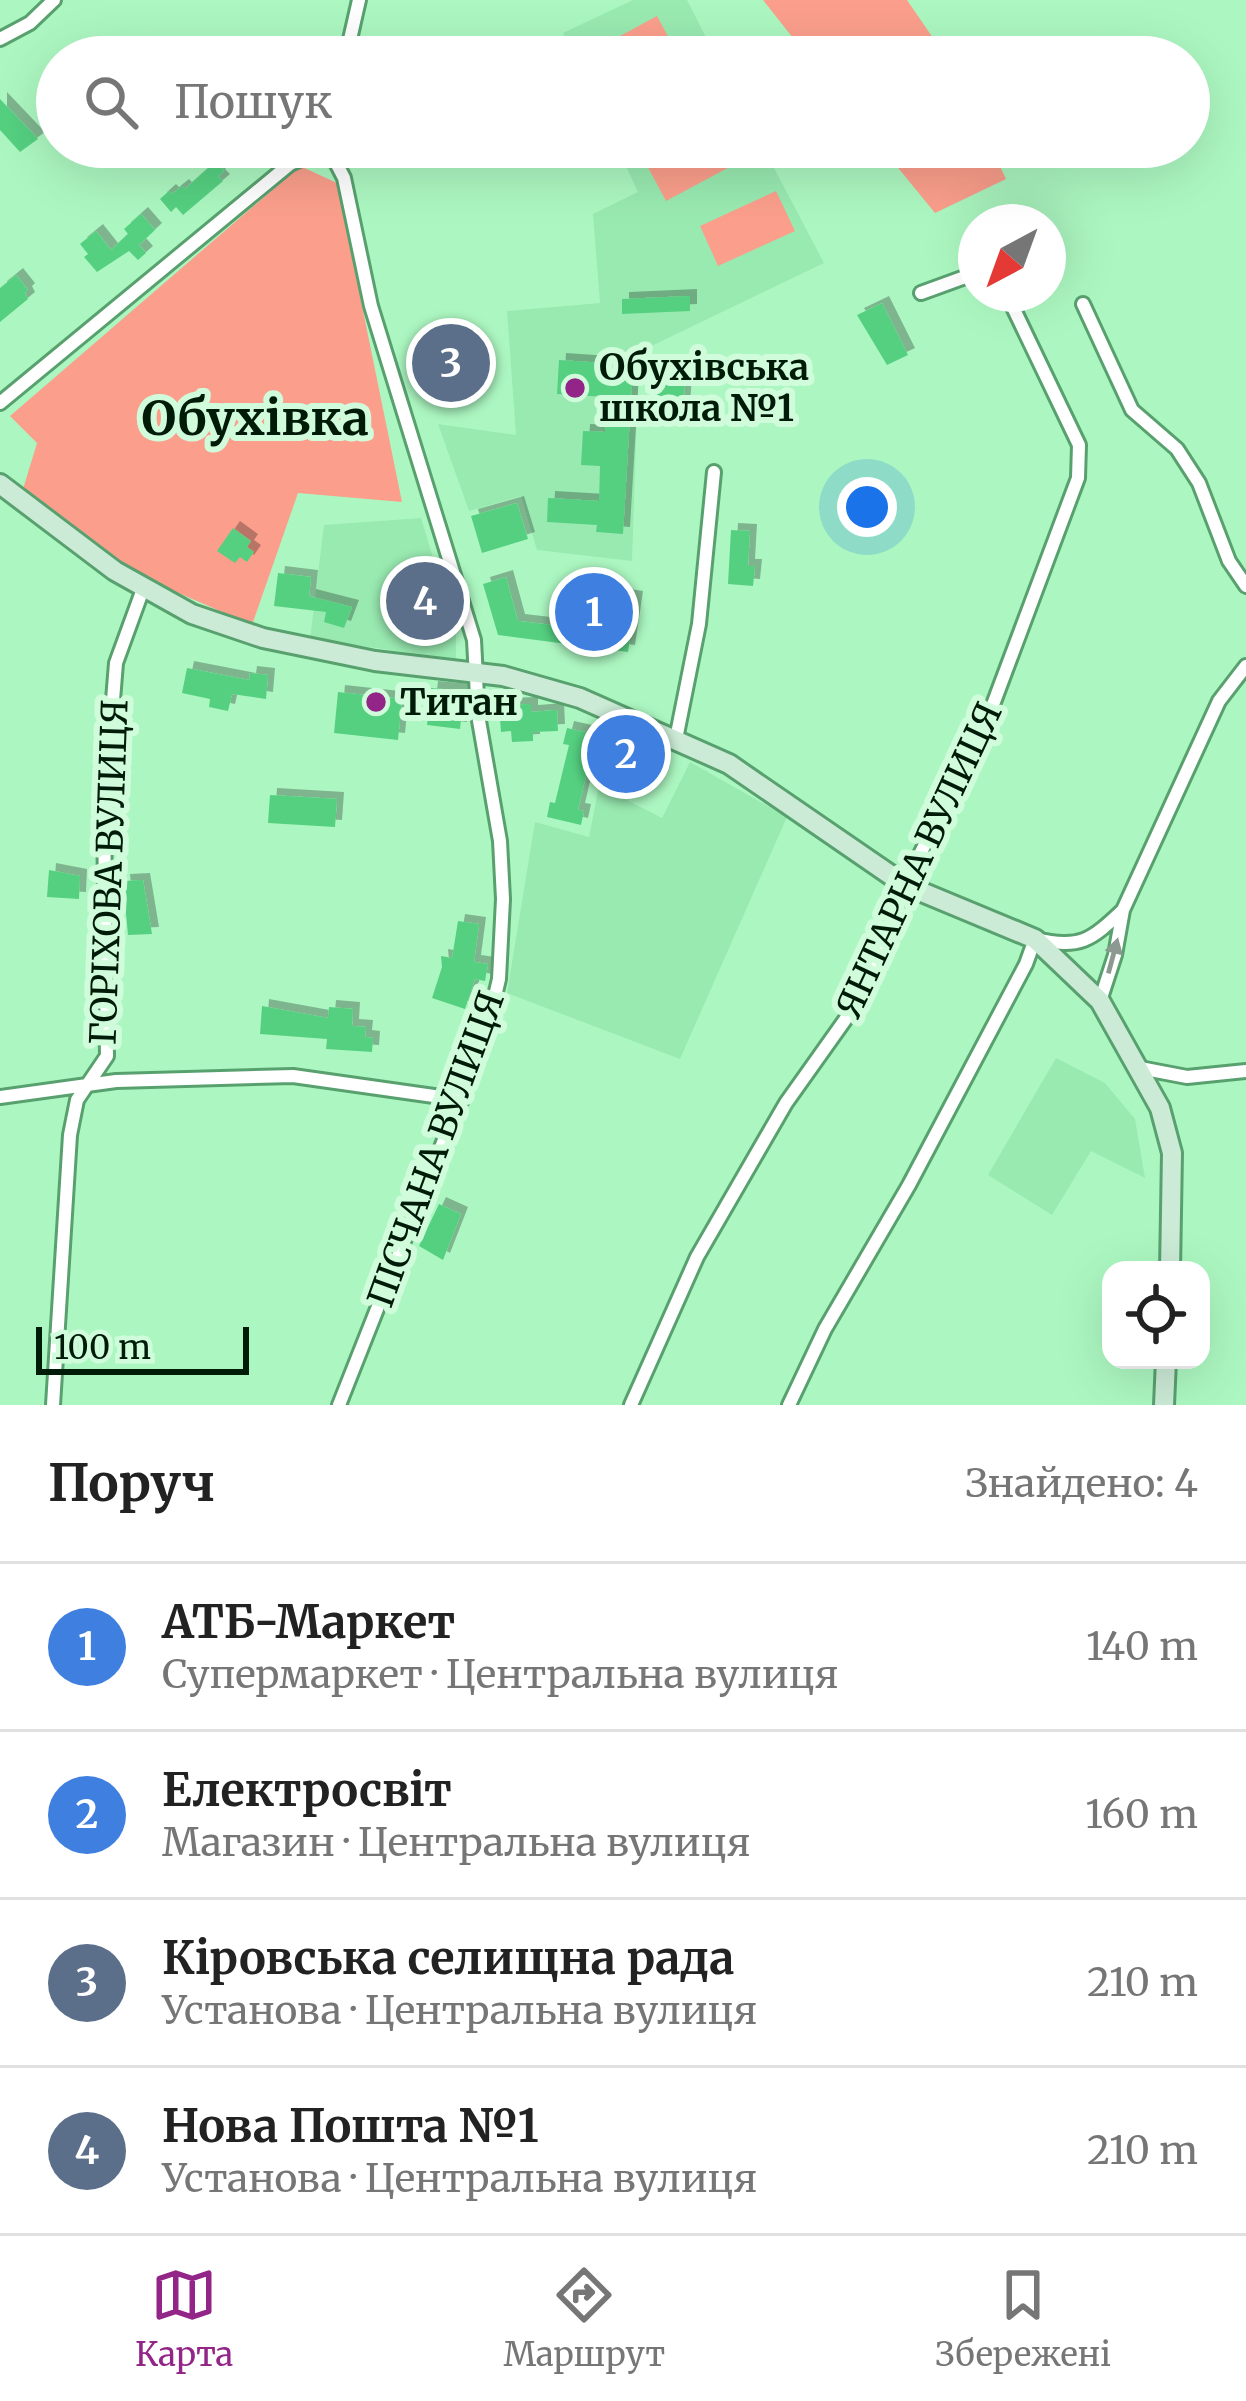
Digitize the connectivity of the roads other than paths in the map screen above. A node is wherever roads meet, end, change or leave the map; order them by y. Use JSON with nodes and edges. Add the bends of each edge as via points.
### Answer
{"nodes":[{"id":1,"x":53,"y":0,"type":"edge"},
{"id":2,"x":359,"y":0,"type":"edge"},
{"id":3,"x":351,"y":36,"type":"edge"},
{"id":4,"x":0,"y":39,"type":"edge"},
{"id":5,"x":285,"y":168,"type":"edge"},
{"id":6,"x":339,"y":168,"type":"edge"},
{"id":7,"x":958,"y":280,"type":"edge"},
{"id":8,"x":921,"y":292,"type":"dead end"},
{"id":9,"x":1083,"y":304,"type":"dead end"},
{"id":10,"x":1015,"y":312,"type":"edge"},
{"id":11,"x":0,"y":403,"type":"edge"},
{"id":12,"x":714,"y":472,"type":"dead end"},
{"id":13,"x":0,"y":484,"type":"edge"},
{"id":14,"x":1246,"y":586,"type":"edge"},
{"id":15,"x":143,"y":589,"type":"junction"},
{"id":16,"x":1246,"y":666,"type":"edge"},
{"id":17,"x":475,"y":673,"type":"junction"},
{"id":18,"x":676,"y":739,"type":"junction"},
{"id":19,"x":905,"y":885,"type":"junction"},
{"id":20,"x":1124,"y":910,"type":"junction"},
{"id":21,"x":1035,"y":939,"type":"junction"},
{"id":22,"x":1100,"y":1000,"type":"junction"},
{"id":23,"x":1140,"y":1068,"type":"junction"},
{"id":24,"x":1246,"y":1071,"type":"edge"},
{"id":25,"x":90,"y":1084,"type":"junction"},
{"id":26,"x":0,"y":1097,"type":"edge"},
{"id":27,"x":462,"y":1100,"type":"junction"},
{"id":28,"x":1170,"y":1261,"type":"edge"},
{"id":29,"x":1166,"y":1369,"type":"edge"},
{"id":30,"x":53,"y":1405,"type":"edge"},
{"id":31,"x":339,"y":1405,"type":"edge"},
{"id":32,"x":631,"y":1405,"type":"edge"},
{"id":33,"x":789,"y":1405,"type":"edge"},
{"id":34,"x":1164,"y":1405,"type":"edge"}],
"edges":[{"from":1,"to":4,"type":"street"},
{"from":2,"to":3,"type":"street"},
{"from":5,"to":11,"type":"street","name":"ПІСЧАНА ВУЛИЦЯ"},
{"from":6,"to":17,"type":"street","name":"ПІСЧАНА ВУЛИЦЯ","via":[[371,306],[474,640]]},
{"from":7,"to":8,"type":"street"},
{"from":9,"to":14,"type":"street","via":[[1132,410],[1178,449],[1199,483]]},
{"from":10,"to":19,"type":"street","name":"ЯНТАРНА ВУЛИЦЯ","via":[[1079,446],[1078,478],[991,710]]},
{"from":12,"to":18,"type":"street","via":[[700,624]]},
{"from":13,"to":15,"type":"street"},
{"from":15,"to":17,"type":"street","via":[[263,638]]},
{"from":15,"to":25,"type":"street","name":"ГОРІХОВА ВУЛИЦЯ","via":[[116,663],[104,811],[107,1056]]},
{"from":16,"to":20,"type":"street","via":[[1219,700]]},
{"from":17,"to":18,"type":"street","via":[[544,686]]},
{"from":17,"to":27,"type":"street","name":"ПІСЧАНА ВУЛИЦЯ","via":[[503,915],[499,979]]},
{"from":18,"to":19,"type":"street","via":[[728,764]]},
{"from":19,"to":21,"type":"street"},
{"from":19,"to":32,"type":"street","name":"ЯНТАРНА ВУЛИЦЯ","via":[[867,989],[787,1103],[697,1257]]},
{"from":20,"to":21,"type":"street","via":[[1093,938],[1066,945]]},
{"from":22,"to":20,"type":"street","one_way":true},
{"from":21,"to":22,"type":"street"},
{"from":21,"to":33,"type":"street"},
{"from":22,"to":23,"type":"street"},
{"from":23,"to":24,"type":"street","via":[[1187,1077]]},
{"from":23,"to":28,"type":"street","via":[[1172,1153]]},
{"from":25,"to":26,"type":"street","name":"ГОРІХОВА ВУЛИЦЯ"},
{"from":25,"to":27,"type":"street","name":"ГОРІХОВА ВУЛИЦЯ","via":[[293,1076]]},
{"from":25,"to":30,"type":"street","name":"ГОРІХОВА ВУЛИЦЯ","via":[[76,1100],[70,1135]]},
{"from":27,"to":31,"type":"street","name":"ПІСЧАНА ВУЛИЦЯ"},
{"from":29,"to":34,"type":"street"}]}
